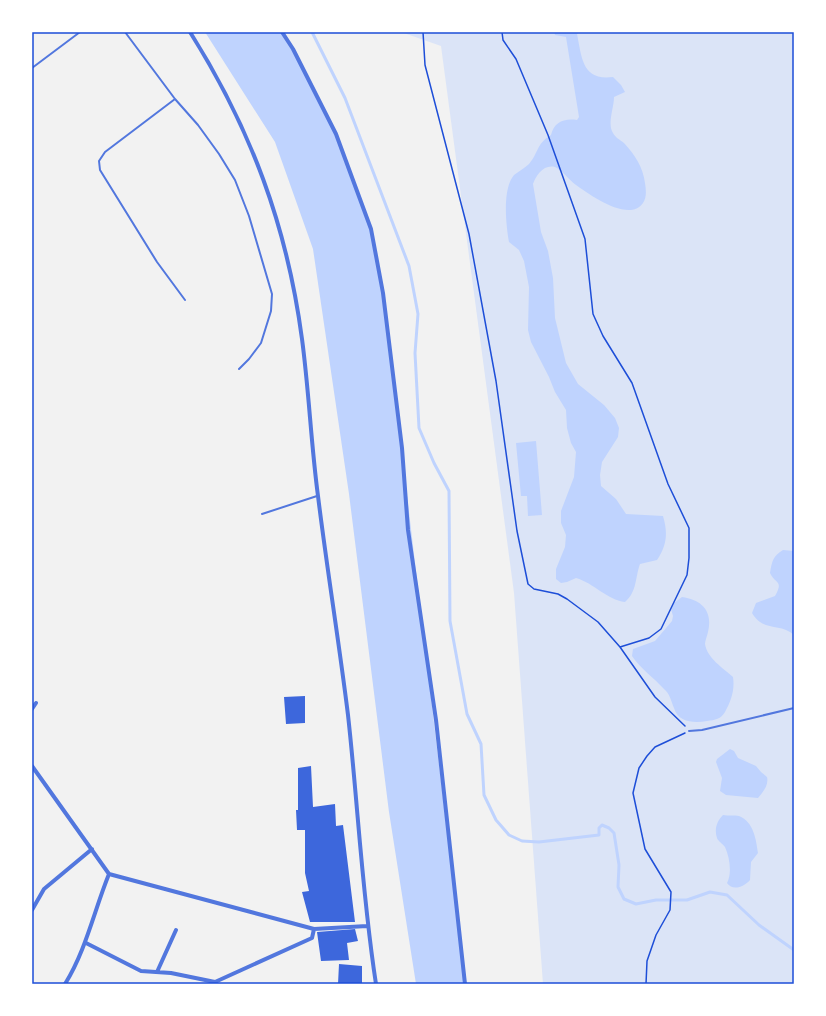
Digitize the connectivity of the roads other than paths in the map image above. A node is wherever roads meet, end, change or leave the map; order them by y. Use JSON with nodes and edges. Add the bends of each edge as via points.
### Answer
{"nodes":[{"id":1,"x":80,"y":32,"type":"edge"},
{"id":2,"x":125,"y":32,"type":"edge"},
{"id":3,"x":190,"y":32,"type":"edge"},
{"id":4,"x":282,"y":32,"type":"edge"},
{"id":5,"x":32,"y":68,"type":"edge"},
{"id":6,"x":175,"y":99,"type":"junction"},
{"id":7,"x":185,"y":300,"type":"dead end"},
{"id":8,"x":239,"y":369,"type":"dead end"},
{"id":9,"x":318,"y":496,"type":"junction"},
{"id":10,"x":262,"y":514,"type":"dead end"},
{"id":11,"x":36,"y":703,"type":"dead end"},
{"id":12,"x":794,"y":708,"type":"edge"},
{"id":13,"x":32,"y":709,"type":"edge"},
{"id":14,"x":689,"y":731,"type":"road end"},
{"id":15,"x":32,"y":766,"type":"edge"},
{"id":16,"x":92,"y":849,"type":"junction"},
{"id":17,"x":108,"y":874,"type":"junction"},
{"id":18,"x":32,"y":910,"type":"edge"},
{"id":19,"x":367,"y":926,"type":"junction"},
{"id":20,"x":314,"y":929,"type":"junction"},
{"id":21,"x":176,"y":930,"type":"dead end"},
{"id":22,"x":86,"y":943,"type":"junction"},
{"id":23,"x":157,"y":972,"type":"junction"},
{"id":24,"x":65,"y":984,"type":"edge"},
{"id":25,"x":376,"y":984,"type":"edge"},
{"id":26,"x":465,"y":984,"type":"edge"}],
"edges":[{"from":1,"to":5,"type":"lane"},
{"from":2,"to":6,"type":"lane"},
{"from":3,"to":9,"type":"street","via":[[215,71],[245,132],[269,192],[282,238],[294,286],[302,339]]},
{"from":4,"to":26,"type":"street","via":[[336,134],[371,229],[383,293],[402,448],[408,530],[436,720]]},
{"from":6,"to":7,"type":"lane","via":[[105,152],[99,161],[100,170],[157,262]]},
{"from":6,"to":8,"type":"lane","via":[[198,125],[235,180],[249,216],[272,294],[271,311],[261,343]]},
{"from":9,"to":10,"type":"lane"},
{"from":9,"to":19,"type":"street","via":[[348,715]]},
{"from":11,"to":13,"type":"street"},
{"from":12,"to":14,"type":"lane"},
{"from":15,"to":16,"type":"street"},
{"from":16,"to":17,"type":"street"},
{"from":16,"to":18,"type":"street","via":[[44,889]]},
{"from":17,"to":20,"type":"street"},
{"from":17,"to":22,"type":"street"},
{"from":19,"to":20,"type":"street"},
{"from":19,"to":25,"type":"street"},
{"from":20,"to":23,"type":"street","via":[[312,938],[215,982]]},
{"from":21,"to":23,"type":"street"},
{"from":22,"to":23,"type":"street","via":[[141,971]]},
{"from":22,"to":24,"type":"street"}]}
